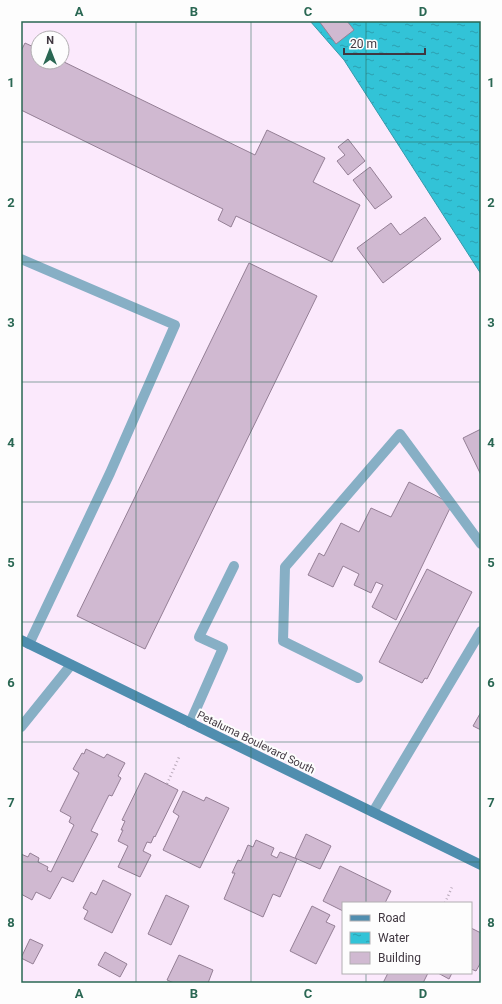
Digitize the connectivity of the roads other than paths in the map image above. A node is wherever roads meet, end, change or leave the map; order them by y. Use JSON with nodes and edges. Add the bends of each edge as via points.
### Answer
{"nodes":[{"id":1,"x":21,"y":259,"type":"edge"},
{"id":2,"x":481,"y":544,"type":"edge"},
{"id":3,"x":234,"y":566,"type":"dead end"},
{"id":4,"x":481,"y":631,"type":"edge"},
{"id":5,"x":25,"y":642,"type":"edge"},
{"id":6,"x":71,"y":664,"type":"junction"},
{"id":7,"x":358,"y":678,"type":"dead end"},
{"id":8,"x":190,"y":723,"type":"junction"},
{"id":9,"x":21,"y":727,"type":"edge"},
{"id":10,"x":373,"y":812,"type":"junction"},
{"id":11,"x":481,"y":865,"type":"edge"}],
"edges":[{"from":1,"to":5,"type":"lane","via":[[175,325],[110,473]]},
{"from":2,"to":7,"type":"lane","via":[[400,434],[285,567],[283,641]]},
{"from":3,"to":8,"type":"lane","via":[[199,637],[223,648]]},
{"from":4,"to":10,"type":"lane"},
{"from":5,"to":6,"type":"main road","name":"Petaluma Boulevard South"},
{"from":6,"to":8,"type":"main road","name":"Petaluma Boulevard South"},
{"from":6,"to":9,"type":"lane"},
{"from":8,"to":10,"type":"main road","name":"Petaluma Boulevard South"},
{"from":10,"to":11,"type":"main road","name":"Petaluma Boulevard South"}]}
